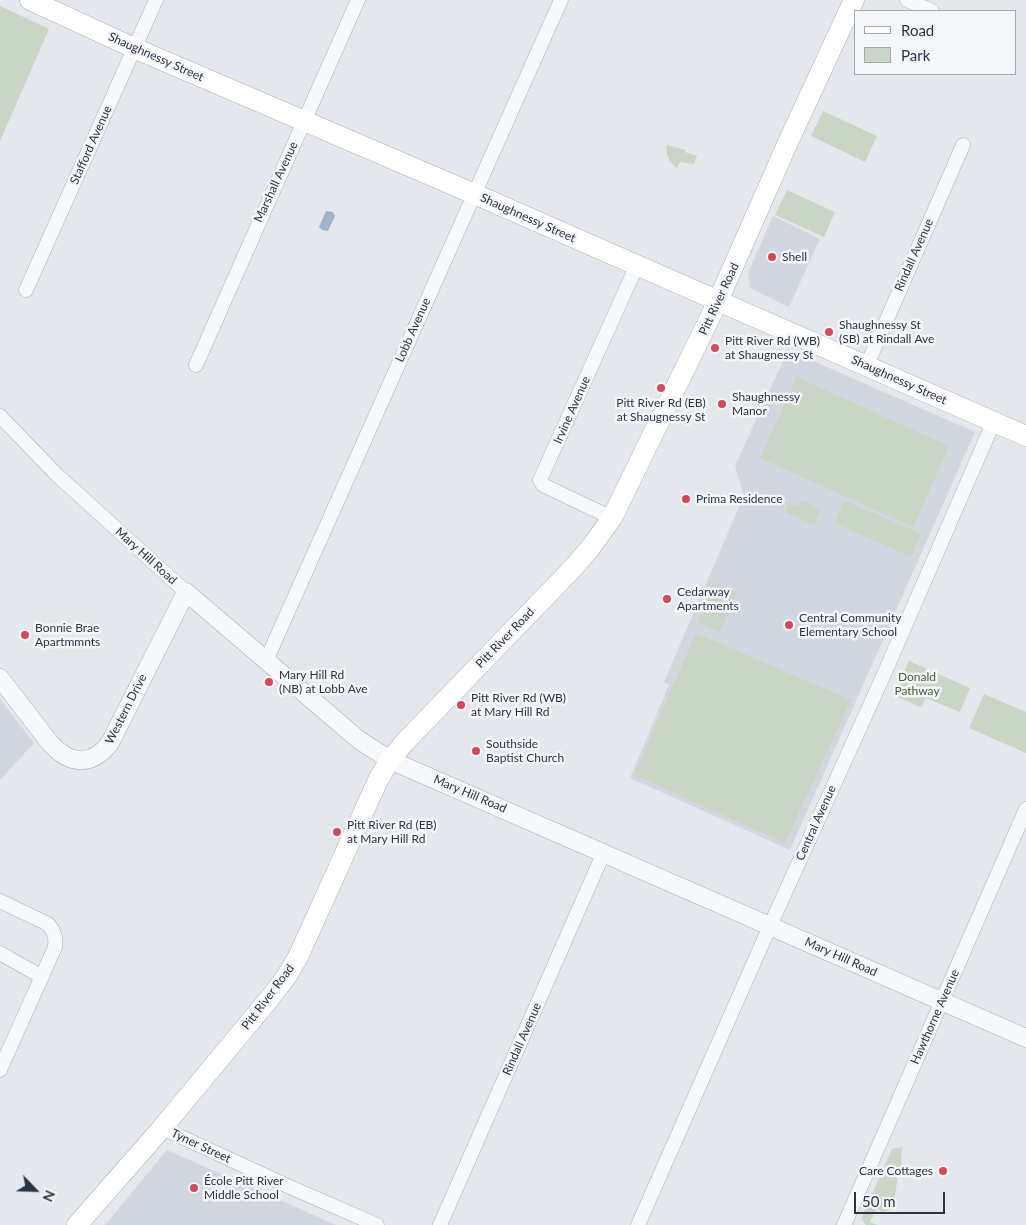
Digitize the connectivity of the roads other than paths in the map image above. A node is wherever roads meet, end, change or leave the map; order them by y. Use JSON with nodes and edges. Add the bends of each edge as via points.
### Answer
{"nodes":[{"id":1,"x":30,"y":0,"type":"edge"},
{"id":2,"x":156,"y":0,"type":"edge"},
{"id":3,"x":358,"y":0,"type":"edge"},
{"id":4,"x":561,"y":0,"type":"edge"},
{"id":5,"x":854,"y":0,"type":"edge"},
{"id":6,"x":907,"y":0,"type":"edge"},
{"id":7,"x":930,"y":10,"type":"edge"},
{"id":8,"x":134,"y":48,"type":"junction"},
{"id":9,"x":304,"y":122,"type":"junction"},
{"id":10,"x":963,"y":145,"type":"dead end"},
{"id":11,"x":474,"y":194,"type":"junction"},
{"id":12,"x":637,"y":265,"type":"junction"},
{"id":13,"x":26,"y":290,"type":"dead end"},
{"id":14,"x":718,"y":301,"type":"junction"},
{"id":15,"x":196,"y":365,"type":"dead end"},
{"id":16,"x":867,"y":365,"type":"junction"},
{"id":17,"x":0,"y":416,"type":"edge"},
{"id":18,"x":994,"y":421,"type":"junction"},
{"id":19,"x":1026,"y":436,"type":"edge"},
{"id":20,"x":612,"y":518,"type":"junction"},
{"id":21,"x":186,"y":592,"type":"junction"},
{"id":22,"x":266,"y":661,"type":"junction"},
{"id":23,"x":0,"y":678,"type":"edge"},
{"id":24,"x":390,"y":760,"type":"junction"},
{"id":25,"x":1026,"y":809,"type":"edge"},
{"id":26,"x":604,"y":852,"type":"junction"},
{"id":27,"x":0,"y":901,"type":"edge"},
{"id":28,"x":770,"y":926,"type":"junction"},
{"id":29,"x":0,"y":954,"type":"edge"},
{"id":30,"x":42,"y":977,"type":"junction"},
{"id":31,"x":942,"y":1001,"type":"junction"},
{"id":32,"x":1026,"y":1038,"type":"edge"},
{"id":33,"x":0,"y":1070,"type":"edge"},
{"id":34,"x":162,"y":1128,"type":"junction"},
{"id":35,"x":77,"y":1225,"type":"edge"},
{"id":36,"x":377,"y":1225,"type":"edge"},
{"id":37,"x":440,"y":1225,"type":"edge"},
{"id":38,"x":638,"y":1225,"type":"edge"},
{"id":39,"x":844,"y":1225,"type":"edge"}],
"edges":[{"from":1,"to":8,"type":"main road","name":"Shaughnessy Street"},
{"from":2,"to":8,"type":"street","name":"Stafford Avenue"},
{"from":3,"to":9,"type":"street","name":"Marshall Avenue"},
{"from":4,"to":11,"type":"street","name":"Lobb Avenue"},
{"from":5,"to":14,"type":"main road","name":"Pitt River Road"},
{"from":6,"to":7,"type":"street"},
{"from":8,"to":9,"type":"main road","name":"Shaughnessy Street"},
{"from":8,"to":13,"type":"street","name":"Stafford Avenue"},
{"from":9,"to":11,"type":"main road","name":"Shaughnessy Street"},
{"from":9,"to":15,"type":"street","name":"Marshall Avenue"},
{"from":10,"to":16,"type":"street","name":"Rindall Avenue"},
{"from":11,"to":12,"type":"main road","name":"Shaughnessy Street"},
{"from":11,"to":22,"type":"street","name":"Lobb Avenue"},
{"from":12,"to":14,"type":"main road","name":"Shaughnessy Street"},
{"from":12,"to":20,"type":"street","name":"Irvine Avenue","via":[[540,480],[543,485]]},
{"from":14,"to":16,"type":"main road","name":"Shaughnessy Street"},
{"from":14,"to":20,"type":"main road","name":"Pitt River Road"},
{"from":16,"to":18,"type":"main road","name":"Shaughnessy Street"},
{"from":17,"to":21,"type":"street","name":"Mary Hill Road","via":[[57,474]]},
{"from":18,"to":19,"type":"main road","name":"Shaughnessy Street"},
{"from":18,"to":28,"type":"street","name":"Central Avenue"},
{"from":20,"to":24,"type":"main road","name":"Pitt River Road","via":[[577,562]]},
{"from":21,"to":22,"type":"street","name":"Mary Hill Road"},
{"from":21,"to":23,"type":"street","name":"Western Drive","via":[[110,743],[92,758],[77,760],[59,753]]},
{"from":22,"to":24,"type":"street","name":"Mary Hill Road","via":[[359,740]]},
{"from":24,"to":26,"type":"street","name":"Mary Hill Road"},
{"from":24,"to":34,"type":"main road","name":"Pitt River Road","via":[[286,977]]},
{"from":25,"to":31,"type":"street","name":"Hawthorne Avenue"},
{"from":26,"to":28,"type":"street","name":"Mary Hill Road"},
{"from":26,"to":37,"type":"street","name":"Rindall Avenue"},
{"from":27,"to":30,"type":"street","via":[[42,920],[54,930],[55,948]]},
{"from":28,"to":31,"type":"street","name":"Mary Hill Road"},
{"from":28,"to":38,"type":"street","name":"Central Avenue"},
{"from":29,"to":30,"type":"street"},
{"from":30,"to":33,"type":"street"},
{"from":31,"to":32,"type":"street","name":"Mary Hill Road"},
{"from":31,"to":39,"type":"street","name":"Hawthorne Avenue"},
{"from":34,"to":35,"type":"main road","name":"Pitt River Road"},
{"from":34,"to":36,"type":"street","name":"Tyner Street"}]}
